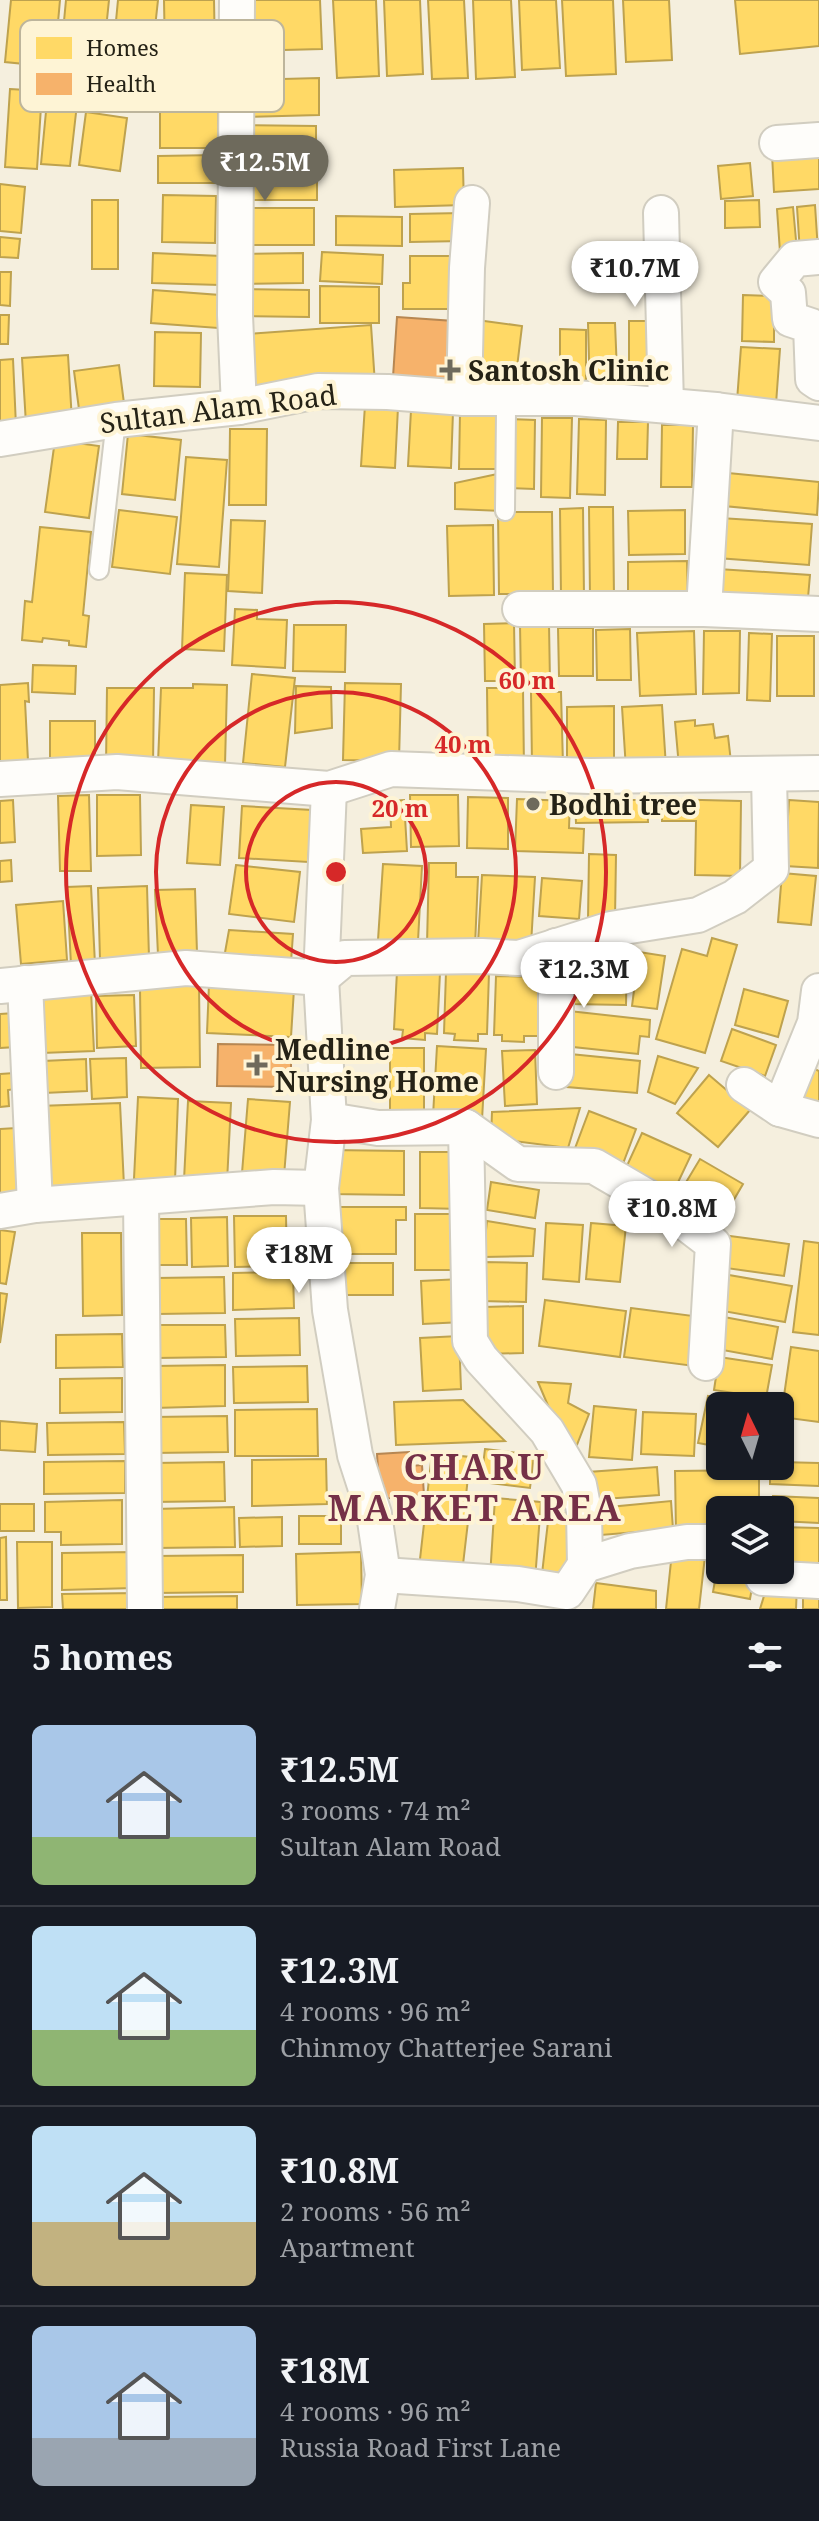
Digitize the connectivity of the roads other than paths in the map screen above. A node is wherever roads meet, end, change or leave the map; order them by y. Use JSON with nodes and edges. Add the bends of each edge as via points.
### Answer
{"nodes":[{"id":1,"x":237,"y":0,"type":"edge"},
{"id":2,"x":237,"y":20,"type":"edge"},
{"id":3,"x":236,"y":112,"type":"edge"},
{"id":4,"x":819,"y":140,"type":"edge"},
{"id":5,"x":777,"y":143,"type":"dead end"},
{"id":6,"x":472,"y":203,"type":"dead end"},
{"id":7,"x":661,"y":213,"type":"dead end"},
{"id":8,"x":819,"y":257,"type":"edge"},
{"id":9,"x":819,"y":383,"type":"edge"},
{"id":10,"x":464,"y":398,"type":"junction"},
{"id":11,"x":510,"y":399,"type":"junction"},
{"id":12,"x":666,"y":405,"type":"junction"},
{"id":13,"x":239,"y":407,"type":"junction"},
{"id":14,"x":716,"y":410,"type":"junction"},
{"id":15,"x":116,"y":420,"type":"junction"},
{"id":16,"x":819,"y":423,"type":"edge"},
{"id":17,"x":0,"y":439,"type":"edge"},
{"id":18,"x":505,"y":511,"type":"dead end"},
{"id":19,"x":99,"y":570,"type":"dead end"},
{"id":20,"x":520,"y":609,"type":"dead end"},
{"id":21,"x":704,"y":609,"type":"junction"},
{"id":22,"x":819,"y":614,"type":"edge"},
{"id":23,"x":819,"y":773,"type":"edge"},
{"id":24,"x":769,"y":776,"type":"junction"},
{"id":25,"x":0,"y":779,"type":"edge"},
{"id":26,"x":329,"y":789,"type":"junction"},
{"id":27,"x":556,"y":946,"type":"junction"},
{"id":28,"x":321,"y":978,"type":"junction"},
{"id":29,"x":12,"y":984,"type":"edge"},
{"id":30,"x":819,"y":991,"type":"edge"},
{"id":31,"x":556,"y":1072,"type":"dead end"},
{"id":32,"x":744,"y":1085,"type":"dead end"},
{"id":33,"x":780,"y":1109,"type":"junction"},
{"id":34,"x":329,"y":1120,"type":"junction"},
{"id":35,"x":819,"y":1120,"type":"edge"},
{"id":36,"x":466,"y":1127,"type":"junction"},
{"id":37,"x":321,"y":1188,"type":"junction"},
{"id":38,"x":141,"y":1197,"type":"junction"},
{"id":39,"x":35,"y":1205,"type":"junction"},
{"id":40,"x":0,"y":1211,"type":"edge"},
{"id":41,"x":706,"y":1363,"type":"dead end"},
{"id":42,"x":706,"y":1542,"type":"edge"},
{"id":43,"x":585,"y":1565,"type":"junction"},
{"id":44,"x":383,"y":1575,"type":"junction"},
{"id":45,"x":794,"y":1580,"type":"edge"},
{"id":46,"x":819,"y":1581,"type":"edge"},
{"id":47,"x":145,"y":1609,"type":"edge"},
{"id":48,"x":377,"y":1609,"type":"edge"}],
"edges":[{"from":1,"to":2,"type":"street"},
{"from":3,"to":13,"type":"street"},
{"from":4,"to":5,"type":"street"},
{"from":6,"to":10,"type":"street"},
{"from":7,"to":12,"type":"street"},
{"from":8,"to":9,"type":"street","via":[[795,259],[776,282],[788,293],[790,319],[811,326],[813,379]]},
{"from":10,"to":11,"type":"street","name":"Sultan Alam Road"},
{"from":10,"to":13,"type":"street","name":"Sultan Alam Road","via":[[318,391]]},
{"from":11,"to":12,"type":"street","name":"Sultan Alam Road"},
{"from":11,"to":18,"type":"lane"},
{"from":12,"to":14,"type":"street","name":"Sultan Alam Road"},
{"from":13,"to":15,"type":"street","name":"Sultan Alam Road"},
{"from":14,"to":16,"type":"street","name":"Sultan Alam Road"},
{"from":14,"to":21,"type":"street"},
{"from":15,"to":17,"type":"street","name":"Sultan Alam Road"},
{"from":15,"to":19,"type":"lane"},
{"from":20,"to":21,"type":"street"},
{"from":21,"to":22,"type":"street"},
{"from":23,"to":24,"type":"street"},
{"from":24,"to":26,"type":"street","via":[[391,769]]},
{"from":24,"to":27,"type":"street","via":[[771,869],[735,897],[698,915],[611,929]]},
{"from":25,"to":26,"type":"street","via":[[117,772]]},
{"from":26,"to":28,"type":"street"},
{"from":27,"to":28,"type":"street","via":[[519,958],[345,958]]},
{"from":27,"to":31,"type":"street"},
{"from":28,"to":29,"type":"street","via":[[186,968]]},
{"from":28,"to":34,"type":"street"},
{"from":29,"to":39,"type":"street"},
{"from":30,"to":33,"type":"street","via":[[815,1023]]},
{"from":32,"to":33,"type":"street"},
{"from":33,"to":35,"type":"street"},
{"from":34,"to":36,"type":"street","via":[[378,1128]]},
{"from":34,"to":37,"type":"street"},
{"from":36,"to":41,"type":"street","via":[[518,1164],[594,1166],[666,1208],[713,1244]]},
{"from":36,"to":43,"type":"street","via":[[470,1341],[547,1431],[579,1485]]},
{"from":37,"to":38,"type":"street"},
{"from":37,"to":44,"type":"street","via":[[330,1310]]},
{"from":38,"to":39,"type":"street"},
{"from":38,"to":47,"type":"street"},
{"from":39,"to":40,"type":"street"},
{"from":42,"to":43,"type":"street","via":[[630,1551]]},
{"from":43,"to":44,"type":"street","via":[[567,1592]]},
{"from":44,"to":48,"type":"street"},
{"from":45,"to":46,"type":"street"}]}
